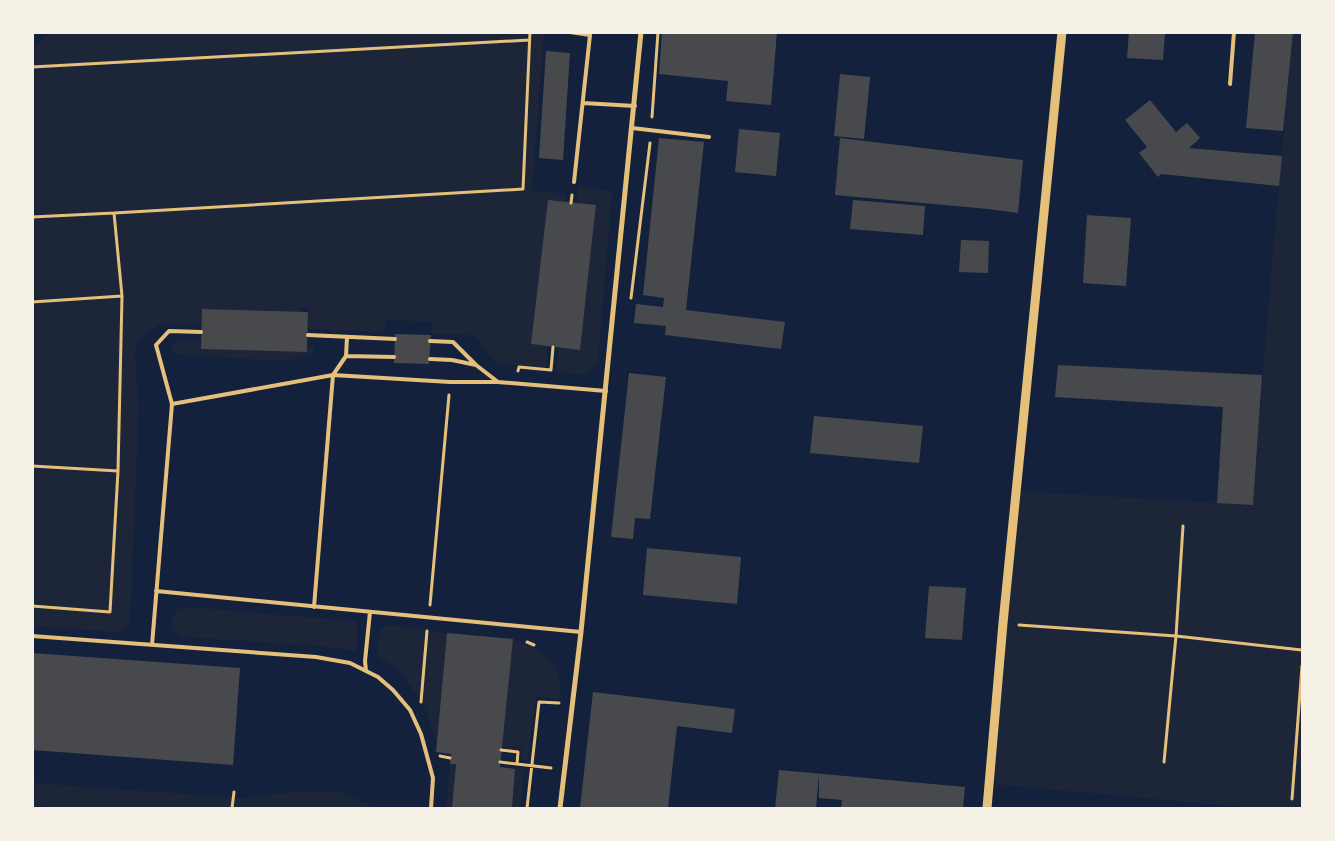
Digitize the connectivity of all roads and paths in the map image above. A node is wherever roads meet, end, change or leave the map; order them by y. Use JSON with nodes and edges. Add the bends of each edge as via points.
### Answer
{"nodes":[{"id":1,"x":530,"y":32,"type":"edge"},
{"id":2,"x":570,"y":32,"type":"edge"},
{"id":3,"x":641,"y":32,"type":"edge"},
{"id":4,"x":658,"y":32,"type":"edge"},
{"id":5,"x":1062,"y":32,"type":"edge"},
{"id":6,"x":1234,"y":32,"type":"edge"},
{"id":7,"x":529,"y":40,"type":"junction"},
{"id":8,"x":32,"y":67,"type":"edge"},
{"id":9,"x":1230,"y":84,"type":"dead end"},
{"id":10,"x":583,"y":103,"type":"junction"},
{"id":11,"x":635,"y":106,"type":"junction"},
{"id":12,"x":632,"y":128,"type":"junction"},
{"id":13,"x":651,"y":130,"type":"junction"},
{"id":14,"x":709,"y":137,"type":"dead end"},
{"id":15,"x":574,"y":182,"type":"dead end"},
{"id":16,"x":114,"y":213,"type":"junction"},
{"id":17,"x":32,"y":217,"type":"edge"},
{"id":18,"x":122,"y":296,"type":"junction"},
{"id":19,"x":32,"y":302,"type":"edge"},
{"id":20,"x":630,"y":305,"type":"dead end"},
{"id":21,"x":201,"y":332,"type":"dead end"},
{"id":22,"x":308,"y":335,"type":"dead end"},
{"id":23,"x":347,"y":337,"type":"junction"},
{"id":24,"x":395,"y":339,"type":"dead end"},
{"id":25,"x":430,"y":341,"type":"dead end"},
{"id":26,"x":554,"y":347,"type":"dead end"},
{"id":27,"x":346,"y":356,"type":"junction"},
{"id":28,"x":394,"y":357,"type":"dead end"},
{"id":29,"x":430,"y":359,"type":"dead end"},
{"id":30,"x":476,"y":365,"type":"junction"},
{"id":31,"x":519,"y":367,"type":"dead end"},
{"id":32,"x":333,"y":375,"type":"junction"},
{"id":33,"x":450,"y":382,"type":"junction"},
{"id":34,"x":498,"y":382,"type":"junction"},
{"id":35,"x":606,"y":391,"type":"junction"},
{"id":36,"x":172,"y":404,"type":"junction"},
{"id":37,"x":32,"y":466,"type":"edge"},
{"id":38,"x":118,"y":471,"type":"junction"},
{"id":39,"x":1183,"y":526,"type":"dead end"},
{"id":40,"x":156,"y":591,"type":"junction"},
{"id":41,"x":32,"y":606,"type":"edge"},
{"id":42,"x":314,"y":607,"type":"junction"},
{"id":43,"x":370,"y":612,"type":"junction"},
{"id":44,"x":428,"y":617,"type":"junction"},
{"id":45,"x":1003,"y":623,"type":"junction"},
{"id":46,"x":582,"y":632,"type":"junction"},
{"id":47,"x":32,"y":636,"type":"edge"},
{"id":48,"x":1176,"y":636,"type":"junction"},
{"id":49,"x":152,"y":645,"type":"junction"},
{"id":50,"x":1302,"y":650,"type":"edge"},
{"id":51,"x":1302,"y":666,"type":"edge"},
{"id":52,"x":366,"y":671,"type":"junction"},
{"id":53,"x":573,"y":705,"type":"junction"},
{"id":54,"x":420,"y":706,"type":"dead end"},
{"id":55,"x":501,"y":750,"type":"dead end"},
{"id":56,"x":445,"y":757,"type":"dead end"},
{"id":57,"x":450,"y":758,"type":"dead end"},
{"id":58,"x":500,"y":762,"type":"dead end"},
{"id":59,"x":1164,"y":762,"type":"dead end"},
{"id":60,"x":517,"y":764,"type":"junction"},
{"id":61,"x":532,"y":765,"type":"junction"},
{"id":62,"x":565,"y":770,"type":"junction"},
{"id":63,"x":234,"y":792,"type":"dead end"},
{"id":64,"x":1292,"y":799,"type":"dead end"},
{"id":65,"x":232,"y":808,"type":"edge"},
{"id":66,"x":431,"y":808,"type":"edge"},
{"id":67,"x":527,"y":808,"type":"edge"},
{"id":68,"x":560,"y":808,"type":"edge"},
{"id":69,"x":987,"y":808,"type":"edge"}],
"edges":[{"from":1,"to":7,"type":"path"},
{"from":2,"to":10,"type":"lane","via":[[590,35]]},
{"from":3,"to":11,"type":"street"},
{"from":4,"to":13,"type":"path"},
{"from":5,"to":45,"type":"street"},
{"from":6,"to":9,"type":"lane"},
{"from":7,"to":8,"type":"path"},
{"from":7,"to":16,"type":"path","via":[[523,189]]},
{"from":10,"to":11,"type":"lane"},
{"from":10,"to":15,"type":"lane"},
{"from":11,"to":12,"type":"street"},
{"from":12,"to":13,"type":"lane"},
{"from":12,"to":35,"type":"street"},
{"from":13,"to":14,"type":"lane"},
{"from":13,"to":20,"type":"path"},
{"from":16,"to":17,"type":"path"},
{"from":16,"to":18,"type":"path"},
{"from":18,"to":19,"type":"path"},
{"from":18,"to":38,"type":"path"},
{"from":21,"to":36,"type":"lane","via":[[169,331],[156,345]]},
{"from":22,"to":23,"type":"lane"},
{"from":23,"to":24,"type":"lane"},
{"from":23,"to":27,"type":"lane"},
{"from":25,"to":30,"type":"lane","via":[[453,342]]},
{"from":26,"to":31,"type":"path","via":[[552,370]]},
{"from":27,"to":28,"type":"lane"},
{"from":27,"to":32,"type":"lane"},
{"from":29,"to":30,"type":"lane"},
{"from":30,"to":34,"type":"lane"},
{"from":32,"to":33,"type":"lane"},
{"from":32,"to":36,"type":"lane"},
{"from":32,"to":42,"type":"lane"},
{"from":33,"to":34,"type":"lane"},
{"from":33,"to":44,"type":"path"},
{"from":34,"to":35,"type":"lane"},
{"from":35,"to":46,"type":"street"},
{"from":36,"to":40,"type":"lane"},
{"from":37,"to":38,"type":"path"},
{"from":38,"to":41,"type":"path","via":[[110,612]]},
{"from":39,"to":48,"type":"path"},
{"from":40,"to":42,"type":"lane"},
{"from":40,"to":49,"type":"lane"},
{"from":42,"to":43,"type":"lane"},
{"from":43,"to":44,"type":"lane"},
{"from":43,"to":52,"type":"lane"},
{"from":44,"to":46,"type":"lane"},
{"from":44,"to":54,"type":"path"},
{"from":45,"to":48,"type":"path"},
{"from":45,"to":69,"type":"street"},
{"from":46,"to":53,"type":"street"},
{"from":47,"to":49,"type":"lane"},
{"from":48,"to":50,"type":"path"},
{"from":48,"to":59,"type":"path"},
{"from":49,"to":52,"type":"lane","via":[[316,657],[350,663]]},
{"from":51,"to":64,"type":"path"},
{"from":52,"to":66,"type":"lane","via":[[393,690],[410,710],[421,734],[433,778]]},
{"from":53,"to":61,"type":"path","via":[[539,702]]},
{"from":53,"to":62,"type":"street"},
{"from":55,"to":60,"type":"path","via":[[518,752]]},
{"from":56,"to":57,"type":"path"},
{"from":58,"to":60,"type":"path"},
{"from":60,"to":61,"type":"path"},
{"from":61,"to":62,"type":"path"},
{"from":61,"to":67,"type":"path"},
{"from":62,"to":68,"type":"street"},
{"from":63,"to":65,"type":"path"}]}
